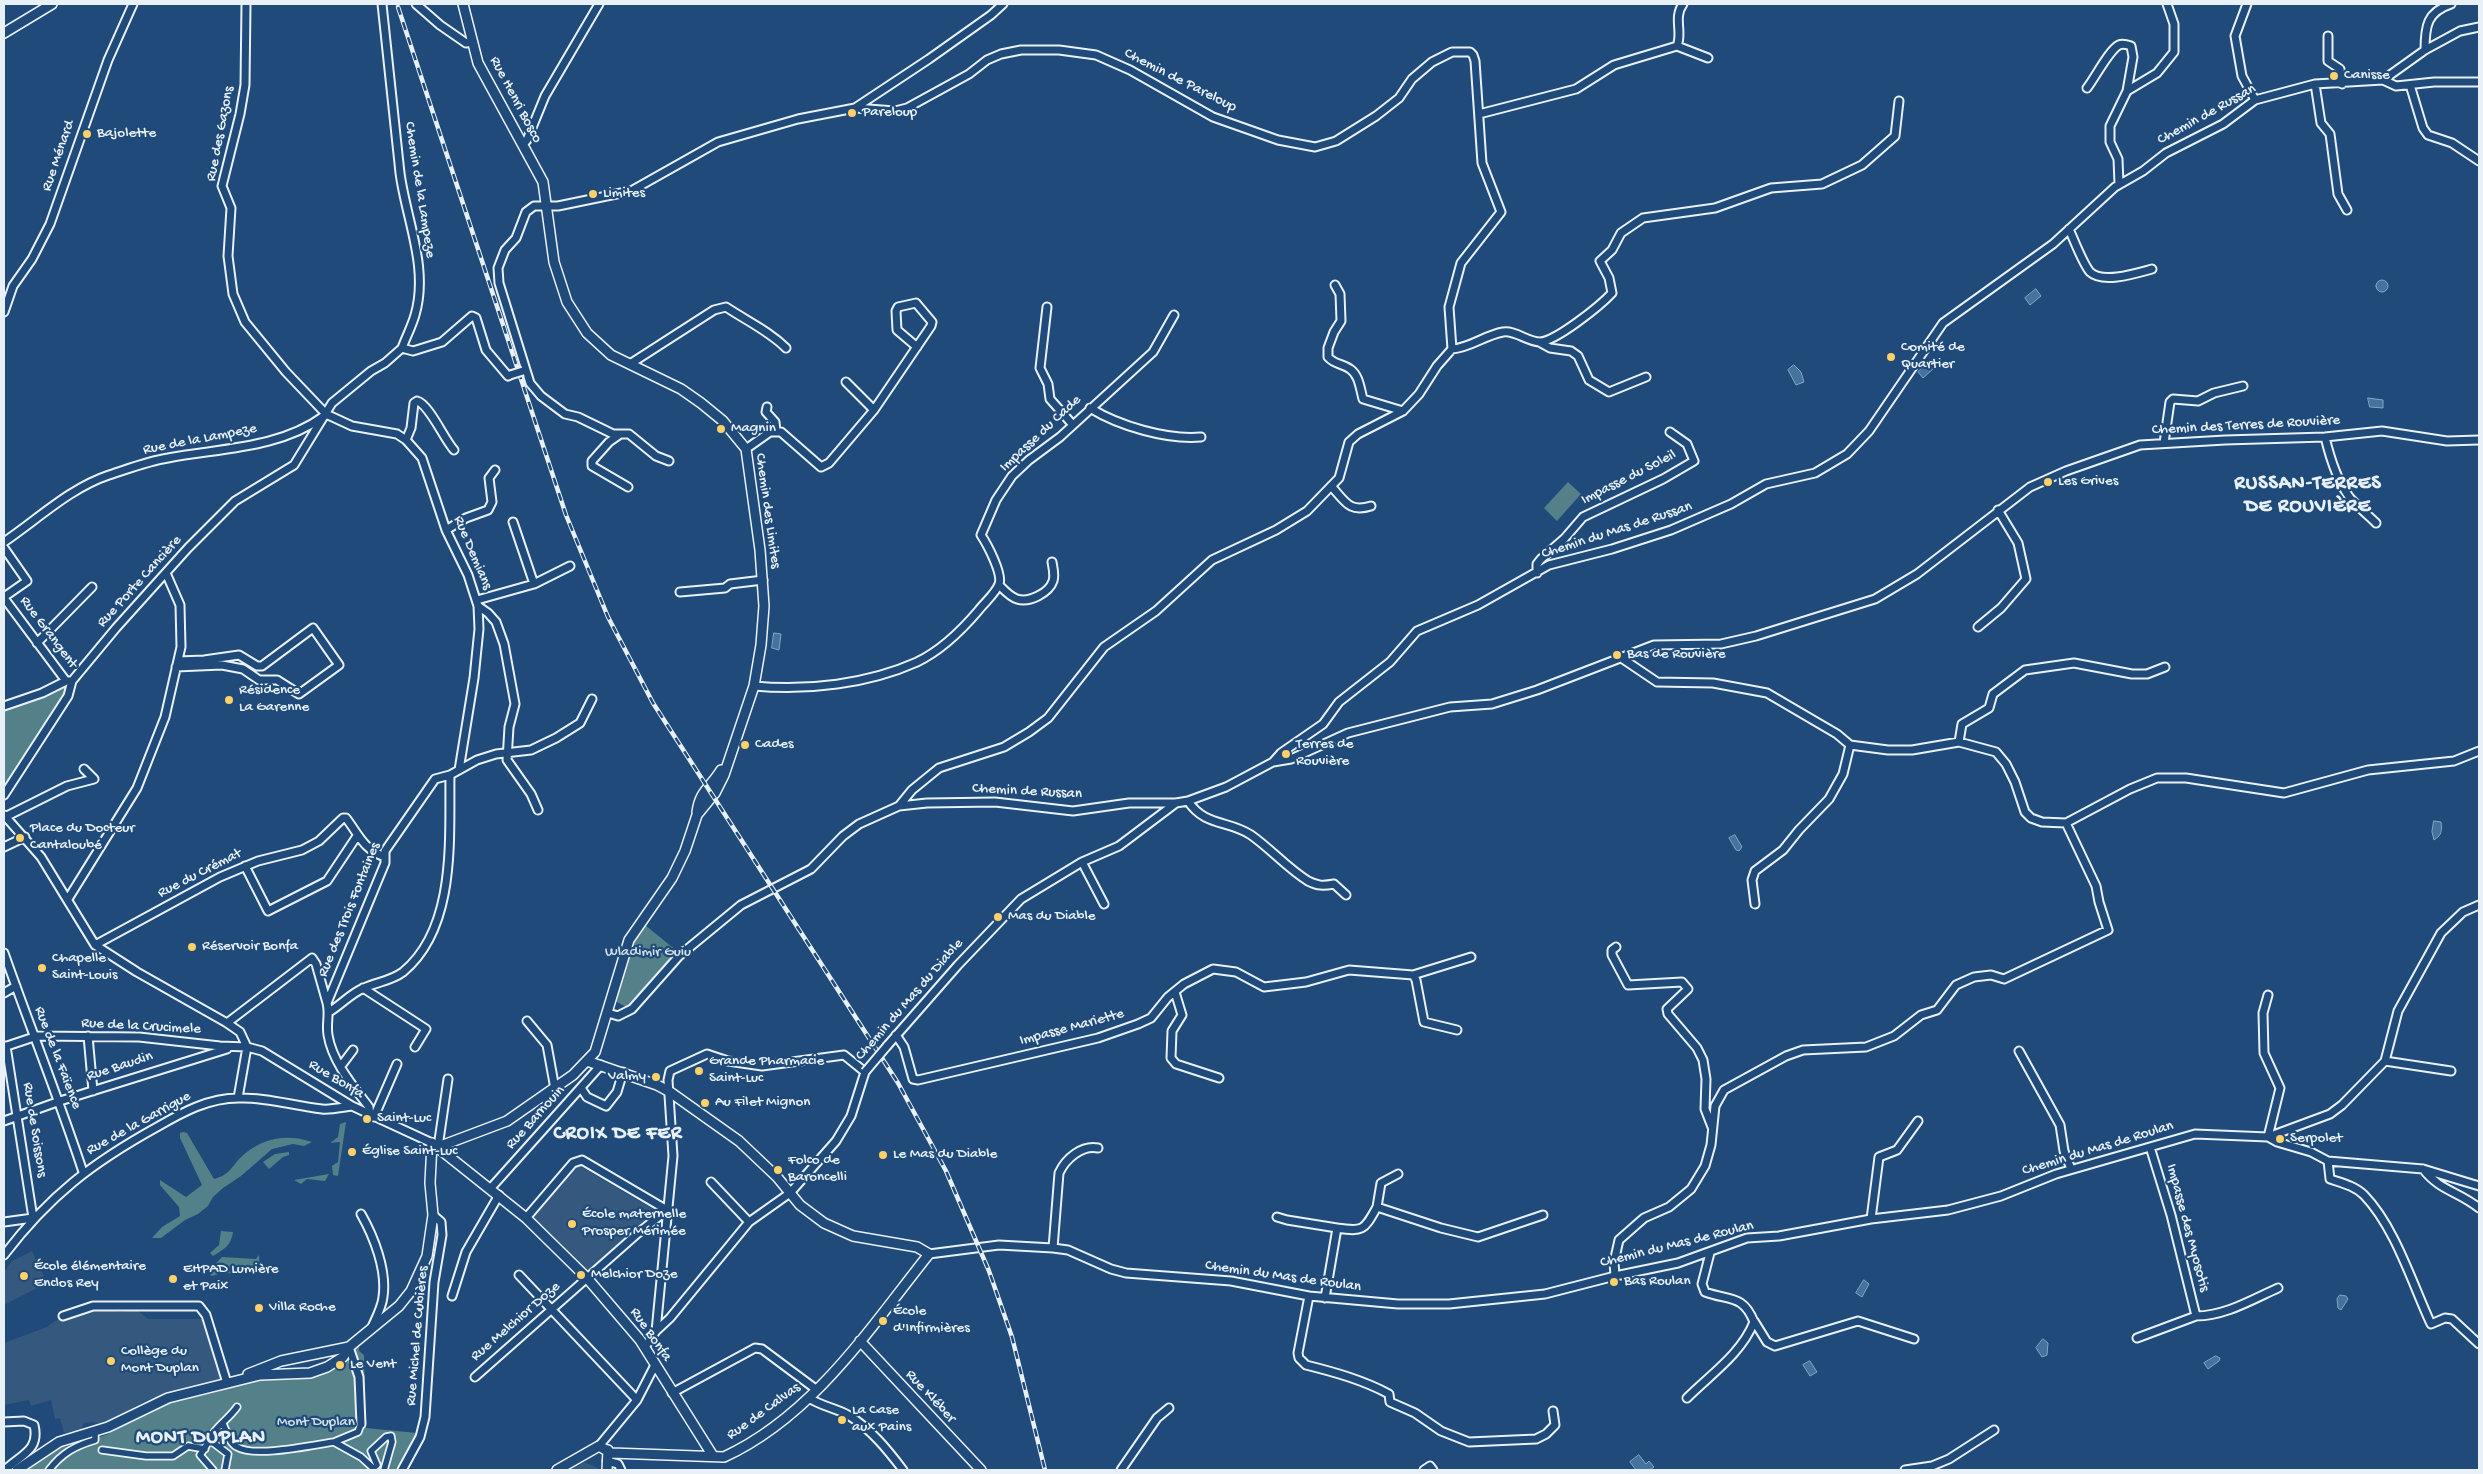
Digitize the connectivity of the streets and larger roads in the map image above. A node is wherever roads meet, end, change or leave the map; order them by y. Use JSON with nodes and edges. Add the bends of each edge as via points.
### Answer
{"nodes":[{"id":1,"x":52,"y":4,"type":"edge"},
{"id":2,"x":133,"y":4,"type":"edge"},
{"id":3,"x":246,"y":4,"type":"edge"},
{"id":4,"x":382,"y":4,"type":"edge"},
{"id":5,"x":416,"y":4,"type":"edge"},
{"id":6,"x":463,"y":4,"type":"edge"},
{"id":7,"x":599,"y":4,"type":"edge"},
{"id":8,"x":1002,"y":4,"type":"edge"},
{"id":9,"x":1682,"y":4,"type":"edge"},
{"id":10,"x":2167,"y":4,"type":"edge"},
{"id":11,"x":2247,"y":4,"type":"edge"},
{"id":12,"x":2451,"y":4,"type":"edge"},
{"id":13,"x":2479,"y":27,"type":"edge"},
{"id":14,"x":4,"y":33,"type":"edge"},
{"id":15,"x":2328,"y":36,"type":"dead end"},
{"id":16,"x":472,"y":42,"type":"junction"},
{"id":17,"x":1677,"y":46,"type":"junction"},
{"id":18,"x":2425,"y":50,"type":"junction"},
{"id":19,"x":1708,"y":58,"type":"dead end"},
{"id":20,"x":2383,"y":80,"type":"junction"},
{"id":21,"x":2479,"y":82,"type":"edge"},
{"id":22,"x":2315,"y":84,"type":"junction"},
{"id":23,"x":2342,"y":84,"type":"junction"},
{"id":24,"x":2410,"y":85,"type":"junction"},
{"id":25,"x":2087,"y":88,"type":"dead end"},
{"id":26,"x":2127,"y":91,"type":"junction"},
{"id":27,"x":2255,"y":100,"type":"junction"},
{"id":28,"x":1899,"y":101,"type":"dead end"},
{"id":29,"x":854,"y":108,"type":"junction"},
{"id":30,"x":1479,"y":114,"type":"junction"},
{"id":31,"x":523,"y":144,"type":"junction"},
{"id":32,"x":2479,"y":161,"type":"edge"},
{"id":33,"x":2119,"y":184,"type":"junction"},
{"id":34,"x":548,"y":206,"type":"junction"},
{"id":35,"x":2347,"y":210,"type":"dead end"},
{"id":36,"x":2069,"y":229,"type":"junction"},
{"id":37,"x":2152,"y":269,"type":"dead end"},
{"id":38,"x":1335,"y":285,"type":"dead end"},
{"id":39,"x":1047,"y":307,"type":"dead end"},
{"id":40,"x":4,"y":312,"type":"edge"},
{"id":41,"x":1174,"y":315,"type":"dead end"},
{"id":42,"x":1538,"y":342,"type":"junction"},
{"id":43,"x":917,"y":347,"type":"junction"},
{"id":44,"x":402,"y":348,"type":"junction"},
{"id":45,"x":786,"y":348,"type":"dead end"},
{"id":46,"x":1452,"y":349,"type":"junction"},
{"id":47,"x":630,"y":364,"type":"junction"},
{"id":48,"x":525,"y":370,"type":"junction"},
{"id":49,"x":1646,"y":377,"type":"dead end"},
{"id":50,"x":846,"y":382,"type":"dead end"},
{"id":51,"x":2243,"y":386,"type":"dead end"},
{"id":52,"x":767,"y":407,"type":"dead end"},
{"id":53,"x":1090,"y":408,"type":"junction"},
{"id":54,"x":874,"y":410,"type":"junction"},
{"id":55,"x":1403,"y":410,"type":"junction"},
{"id":56,"x":326,"y":414,"type":"junction"},
{"id":57,"x":1073,"y":425,"type":"junction"},
{"id":58,"x":776,"y":431,"type":"junction"},
{"id":59,"x":1670,"y":432,"type":"dead end"},
{"id":60,"x":619,"y":435,"type":"junction"},
{"id":61,"x":1201,"y":437,"type":"dead end"},
{"id":62,"x":2325,"y":437,"type":"junction"},
{"id":63,"x":406,"y":440,"type":"junction"},
{"id":64,"x":2479,"y":440,"type":"edge"},
{"id":65,"x":2164,"y":443,"type":"junction"},
{"id":66,"x":746,"y":449,"type":"junction"},
{"id":67,"x":454,"y":450,"type":"dead end"},
{"id":68,"x":669,"y":461,"type":"dead end"},
{"id":69,"x":495,"y":470,"type":"dead end"},
{"id":70,"x":1331,"y":486,"type":"junction"},
{"id":71,"x":628,"y":487,"type":"dead end"},
{"id":72,"x":1371,"y":506,"type":"dead end"},
{"id":73,"x":1998,"y":510,"type":"junction"},
{"id":74,"x":513,"y":522,"type":"dead end"},
{"id":75,"x":2376,"y":523,"type":"dead end"},
{"id":76,"x":446,"y":530,"type":"junction"},
{"id":77,"x":4,"y":542,"type":"edge"},
{"id":78,"x":4,"y":548,"type":"edge"},
{"id":79,"x":1052,"y":562,"type":"dead end"},
{"id":80,"x":570,"y":566,"type":"dead end"},
{"id":81,"x":166,"y":573,"type":"junction"},
{"id":82,"x":1537,"y":573,"type":"junction"},
{"id":83,"x":763,"y":580,"type":"junction"},
{"id":84,"x":534,"y":584,"type":"junction"},
{"id":85,"x":999,"y":585,"type":"junction"},
{"id":86,"x":92,"y":587,"type":"dead end"},
{"id":87,"x":680,"y":592,"type":"dead end"},
{"id":88,"x":4,"y":597,"type":"edge"},
{"id":89,"x":477,"y":603,"type":"junction"},
{"id":90,"x":1978,"y":627,"type":"dead end"},
{"id":91,"x":37,"y":643,"type":"junction"},
{"id":92,"x":1620,"y":657,"type":"junction"},
{"id":93,"x":177,"y":664,"type":"junction"},
{"id":94,"x":2165,"y":667,"type":"dead end"},
{"id":95,"x":69,"y":681,"type":"junction"},
{"id":96,"x":754,"y":686,"type":"junction"},
{"id":97,"x":592,"y":699,"type":"dead end"},
{"id":98,"x":4,"y":706,"type":"edge"},
{"id":99,"x":1959,"y":742,"type":"junction"},
{"id":100,"x":1850,"y":745,"type":"junction"},
{"id":101,"x":2479,"y":751,"type":"edge"},
{"id":102,"x":506,"y":753,"type":"junction"},
{"id":103,"x":1273,"y":762,"type":"junction"},
{"id":104,"x":84,"y":769,"type":"dead end"},
{"id":105,"x":459,"y":770,"type":"junction"},
{"id":106,"x":450,"y":775,"type":"junction"},
{"id":107,"x":4,"y":795,"type":"edge"},
{"id":108,"x":1188,"y":801,"type":"junction"},
{"id":109,"x":1176,"y":803,"type":"junction"},
{"id":110,"x":899,"y":806,"type":"junction"},
{"id":111,"x":538,"y":810,"type":"dead end"},
{"id":112,"x":4,"y":816,"type":"edge"},
{"id":113,"x":2066,"y":823,"type":"junction"},
{"id":114,"x":357,"y":836,"type":"junction"},
{"id":115,"x":25,"y":837,"type":"junction"},
{"id":116,"x":4,"y":847,"type":"edge"},
{"id":117,"x":385,"y":857,"type":"junction"},
{"id":118,"x":1082,"y":862,"type":"junction"},
{"id":119,"x":245,"y":866,"type":"junction"},
{"id":120,"x":1346,"y":895,"type":"dead end"},
{"id":121,"x":68,"y":899,"type":"junction"},
{"id":122,"x":1104,"y":904,"type":"dead end"},
{"id":123,"x":1755,"y":904,"type":"dead end"},
{"id":124,"x":2479,"y":905,"type":"edge"},
{"id":125,"x":95,"y":945,"type":"junction"},
{"id":126,"x":1616,"y":947,"type":"dead end"},
{"id":127,"x":4,"y":953,"type":"edge"},
{"id":128,"x":1471,"y":957,"type":"dead end"},
{"id":129,"x":1412,"y":975,"type":"junction"},
{"id":130,"x":16,"y":986,"type":"junction"},
{"id":131,"x":363,"y":988,"type":"junction"},
{"id":132,"x":4,"y":992,"type":"edge"},
{"id":133,"x":1175,"y":992,"type":"junction"},
{"id":134,"x":2268,"y":994,"type":"dead end"},
{"id":135,"x":327,"y":1003,"type":"junction"},
{"id":136,"x":329,"y":1012,"type":"junction"},
{"id":137,"x":608,"y":1013,"type":"junction"},
{"id":138,"x":527,"y":1022,"type":"dead end"},
{"id":139,"x":227,"y":1023,"type":"junction"},
{"id":140,"x":1457,"y":1030,"type":"dead end"},
{"id":141,"x":896,"y":1035,"type":"junction"},
{"id":142,"x":33,"y":1036,"type":"junction"},
{"id":143,"x":88,"y":1036,"type":"junction"},
{"id":144,"x":5,"y":1046,"type":"edge"},
{"id":145,"x":247,"y":1046,"type":"junction"},
{"id":146,"x":415,"y":1047,"type":"dead end"},
{"id":147,"x":353,"y":1050,"type":"dead end"},
{"id":148,"x":2019,"y":1051,"type":"dead end"},
{"id":149,"x":2385,"y":1060,"type":"junction"},
{"id":150,"x":588,"y":1061,"type":"junction"},
{"id":151,"x":397,"y":1064,"type":"dead end"},
{"id":152,"x":601,"y":1065,"type":"junction"},
{"id":153,"x":341,"y":1066,"type":"junction"},
{"id":154,"x":2450,"y":1071,"type":"dead end"},
{"id":155,"x":623,"y":1072,"type":"junction"},
{"id":156,"x":865,"y":1072,"type":"junction"},
{"id":157,"x":1219,"y":1078,"type":"dead end"},
{"id":158,"x":448,"y":1079,"type":"dead end"},
{"id":159,"x":581,"y":1088,"type":"junction"},
{"id":160,"x":555,"y":1089,"type":"junction"},
{"id":161,"x":93,"y":1091,"type":"junction"},
{"id":162,"x":670,"y":1092,"type":"junction"},
{"id":163,"x":238,"y":1098,"type":"junction"},
{"id":164,"x":60,"y":1101,"type":"junction"},
{"id":165,"x":352,"y":1106,"type":"junction"},
{"id":166,"x":18,"y":1116,"type":"junction"},
{"id":167,"x":372,"y":1116,"type":"junction"},
{"id":168,"x":4,"y":1121,"type":"edge"},
{"id":169,"x":1918,"y":1121,"type":"dead end"},
{"id":170,"x":1713,"y":1128,"type":"junction"},
{"id":171,"x":2268,"y":1137,"type":"junction"},
{"id":172,"x":435,"y":1145,"type":"junction"},
{"id":173,"x":2150,"y":1146,"type":"junction"},
{"id":174,"x":1098,"y":1148,"type":"dead end"},
{"id":175,"x":2328,"y":1161,"type":"junction"},
{"id":176,"x":2071,"y":1169,"type":"junction"},
{"id":177,"x":2423,"y":1169,"type":"junction"},
{"id":178,"x":83,"y":1172,"type":"junction"},
{"id":179,"x":1398,"y":1174,"type":"dead end"},
{"id":180,"x":711,"y":1182,"type":"dead end"},
{"id":181,"x":2479,"y":1186,"type":"edge"},
{"id":182,"x":490,"y":1188,"type":"junction"},
{"id":183,"x":790,"y":1193,"type":"junction"},
{"id":184,"x":498,"y":1195,"type":"junction"},
{"id":185,"x":1377,"y":1206,"type":"junction"},
{"id":186,"x":2479,"y":1208,"type":"edge"},
{"id":187,"x":667,"y":1210,"type":"junction"},
{"id":188,"x":361,"y":1214,"type":"dead end"},
{"id":189,"x":433,"y":1215,"type":"junction"},
{"id":190,"x":1542,"y":1215,"type":"dead end"},
{"id":191,"x":1277,"y":1217,"type":"dead end"},
{"id":192,"x":33,"y":1218,"type":"junction"},
{"id":193,"x":526,"y":1218,"type":"junction"},
{"id":194,"x":1871,"y":1219,"type":"junction"},
{"id":195,"x":4,"y":1222,"type":"edge"},
{"id":196,"x":749,"y":1222,"type":"junction"},
{"id":197,"x":1337,"y":1228,"type":"junction"},
{"id":198,"x":1053,"y":1248,"type":"junction"},
{"id":199,"x":1710,"y":1253,"type":"junction"},
{"id":200,"x":928,"y":1254,"type":"junction"},
{"id":201,"x":4,"y":1255,"type":"edge"},
{"id":202,"x":519,"y":1275,"type":"dead end"},
{"id":203,"x":1615,"y":1276,"type":"junction"},
{"id":204,"x":587,"y":1278,"type":"junction"},
{"id":205,"x":2278,"y":1288,"type":"dead end"},
{"id":206,"x":452,"y":1296,"type":"dead end"},
{"id":207,"x":1309,"y":1296,"type":"junction"},
{"id":208,"x":1325,"y":1298,"type":"junction"},
{"id":209,"x":551,"y":1310,"type":"junction"},
{"id":210,"x":63,"y":1316,"type":"dead end"},
{"id":211,"x":2196,"y":1316,"type":"junction"},
{"id":212,"x":1754,"y":1320,"type":"junction"},
{"id":213,"x":372,"y":1328,"type":"junction"},
{"id":214,"x":656,"y":1330,"type":"junction"},
{"id":215,"x":2137,"y":1338,"type":"dead end"},
{"id":216,"x":1914,"y":1339,"type":"dead end"},
{"id":217,"x":860,"y":1341,"type":"junction"},
{"id":218,"x":2479,"y":1344,"type":"edge"},
{"id":219,"x":349,"y":1347,"type":"junction"},
{"id":220,"x":645,"y":1348,"type":"junction"},
{"id":221,"x":655,"y":1366,"type":"junction"},
{"id":222,"x":475,"y":1377,"type":"dead end"},
{"id":223,"x":240,"y":1380,"type":"junction"},
{"id":224,"x":227,"y":1383,"type":"junction"},
{"id":225,"x":817,"y":1390,"type":"junction"},
{"id":226,"x":672,"y":1393,"type":"junction"},
{"id":227,"x":809,"y":1398,"type":"junction"},
{"id":228,"x":1687,"y":1398,"type":"dead end"},
{"id":229,"x":637,"y":1400,"type":"junction"},
{"id":230,"x":237,"y":1407,"type":"dead end"},
{"id":231,"x":1169,"y":1408,"type":"dead end"},
{"id":232,"x":1553,"y":1411,"type":"dead end"},
{"id":233,"x":4,"y":1422,"type":"edge"},
{"id":234,"x":224,"y":1424,"type":"junction"},
{"id":235,"x":361,"y":1424,"type":"joint"},
{"id":236,"x":1994,"y":1430,"type":"dead end"},
{"id":237,"x":95,"y":1432,"type":"junction"},
{"id":238,"x":211,"y":1441,"type":"junction"},
{"id":239,"x":232,"y":1442,"type":"junction"},
{"id":240,"x":334,"y":1442,"type":"junction"},
{"id":241,"x":205,"y":1449,"type":"junction"},
{"id":242,"x":102,"y":1450,"type":"dead end"},
{"id":243,"x":228,"y":1454,"type":"junction"},
{"id":244,"x":607,"y":1456,"type":"edge"},
{"id":245,"x":713,"y":1456,"type":"junction"},
{"id":246,"x":5,"y":1470,"type":"edge"},
{"id":247,"x":17,"y":1470,"type":"edge"},
{"id":248,"x":49,"y":1470,"type":"edge"},
{"id":249,"x":213,"y":1470,"type":"edge"},
{"id":250,"x":225,"y":1470,"type":"edge"},
{"id":251,"x":384,"y":1470,"type":"edge"},
{"id":252,"x":402,"y":1470,"type":"edge"},
{"id":253,"x":558,"y":1470,"type":"edge"},
{"id":254,"x":621,"y":1470,"type":"edge"},
{"id":255,"x":903,"y":1470,"type":"edge"},
{"id":256,"x":981,"y":1470,"type":"edge"},
{"id":257,"x":1121,"y":1470,"type":"edge"},
{"id":258,"x":1424,"y":1470,"type":"edge"},
{"id":259,"x":1434,"y":1470,"type":"edge"},
{"id":260,"x":1905,"y":1470,"type":"edge"}],
"edges":[{"from":1,"to":14,"type":"street"},
{"from":2,"to":40,"type":"street","name":"Rue Ménard","via":[[105,69],[50,224],[13,286]]},
{"from":3,"to":56,"type":"street","name":"Rue des Gazons","via":[[245,85],[222,186],[231,208],[228,256],[232,294],[245,322]]},
{"from":4,"to":44,"type":"street","name":"Chemin de la Lampeze","via":[[400,173],[415,240],[419,291],[415,315]]},
{"from":5,"to":16,"type":"street","via":[[466,43]]},
{"from":6,"to":16,"type":"street","name":"Rue Henri Bosco"},
{"from":7,"to":31,"type":"street","via":[[545,96]]},
{"from":8,"to":29,"type":"street","via":[[929,59]]},
{"from":9,"to":17,"type":"street","via":[[1677,17],[1680,38]]},
{"from":10,"to":26,"type":"street","via":[[2174,24],[2174,52],[2157,73]]},
{"from":11,"to":27,"type":"street","via":[[2235,36],[2242,76]]},
{"from":12,"to":18,"type":"street","via":[[2436,9],[2425,29]]},
{"from":13,"to":18,"type":"street","name":"Chemin de Russan","via":[[2460,31]]},
{"from":15,"to":23,"type":"street","via":[[2328,61],[2340,69]]},
{"from":16,"to":31,"type":"street","name":"Rue Henri Bosco","via":[[481,70]]},
{"from":17,"to":19,"type":"street"},
{"from":17,"to":30,"type":"street","via":[[1614,65],[1576,89]]},
{"from":18,"to":20,"type":"street","name":"Chemin de Russan"},
{"from":20,"to":23,"type":"street","name":"Chemin de Russan"},
{"from":20,"to":24,"type":"street","via":[[2396,86]]},
{"from":21,"to":24,"type":"street"},
{"from":22,"to":23,"type":"street","name":"Chemin de Russan"},
{"from":22,"to":27,"type":"street","name":"Chemin de Russan"},
{"from":22,"to":35,"type":"street","via":[[2320,123],[2330,134],[2338,194]]},
{"from":24,"to":32,"type":"street","via":[[2428,135],[2452,142]]},
{"from":25,"to":26,"type":"street","via":[[2110,55],[2119,45],[2126,44],[2131,46],[2133,57]]},
{"from":26,"to":33,"type":"street","via":[[2110,126],[2110,142],[2118,159]]},
{"from":27,"to":33,"type":"street","name":"Chemin de Russan","via":[[2223,124],[2166,153]]},
{"from":28,"to":42,"type":"street","via":[[1895,136],[1862,165],[1822,184],[1771,188],[1715,208],[1642,218],[1621,234],[1612,250],[1600,261],[1610,278],[1612,293],[1600,306],[1553,340]]},
{"from":29,"to":30,"type":"street","name":"Chemin de Pareloup","via":[[895,111],[907,108],[1001,54],[1021,50],[1060,50],[1096,56],[1130,70],[1213,117],[1278,140],[1315,147],[1336,141],[1376,116],[1399,98],[1424,69],[1452,52],[1470,52],[1473,55]]},
{"from":29,"to":34,"type":"street","via":[[798,119],[718,142],[631,191]]},
{"from":30,"to":46,"type":"street","name":"Chemin de Pareloup","via":[[1482,163],[1501,212],[1461,263],[1449,307]]},
{"from":31,"to":34,"type":"street","name":"Rue Henri Bosco","via":[[543,182]]},
{"from":33,"to":36,"type":"street","name":"Chemin du Mas de Russan"},
{"from":34,"to":47,"type":"street","name":"Chemin des Limites","via":[[554,262],[567,302],[596,342]]},
{"from":34,"to":48,"type":"street","via":[[534,206],[526,212],[516,238],[505,250],[498,268],[499,283]]},
{"from":36,"to":37,"type":"street","via":[[2090,272],[2100,278]]},
{"from":36,"to":82,"type":"street","name":"Chemin du Mas de Russan","via":[[1943,323],[1869,431],[1847,454],[1815,473],[1766,484],[1731,504],[1672,530],[1549,565]]},
{"from":38,"to":55,"type":"street","via":[[1340,294],[1341,321],[1328,348],[1328,358],[1334,364],[1350,368],[1358,379],[1363,398]]},
{"from":39,"to":57,"type":"street","via":[[1040,368],[1048,384],[1050,399]]},
{"from":41,"to":53,"type":"street","name":"Impasse du Cade","via":[[1153,352]]},
{"from":42,"to":46,"type":"street","via":[[1505,331]]},
{"from":42,"to":49,"type":"street","via":[[1550,348],[1571,351],[1578,356],[1589,380],[1609,392]]},
{"from":43,"to":43,"type":"street","via":[[932,322],[916,303],[896,311],[899,333]]},
{"from":43,"to":54,"type":"street"},
{"from":44,"to":48,"type":"street","bridge":true,"via":[[414,351],[442,342],[472,316],[476,318],[486,350],[508,376]]},
{"from":44,"to":56,"type":"street","via":[[332,403]]},
{"from":45,"to":47,"type":"street","via":[[771,333],[726,308],[714,310]]},
{"from":46,"to":55,"type":"street"},
{"from":47,"to":66,"type":"street","name":"Chemin des Limites","via":[[702,403],[723,421]]},
{"from":48,"to":60,"type":"street","via":[[530,383],[541,396],[565,414]]},
{"from":50,"to":54,"type":"street"},
{"from":51,"to":65,"type":"street","via":[[2214,393],[2198,401],[2173,399]]},
{"from":52,"to":58,"type":"street","via":[[766,412],[775,422]]},
{"from":53,"to":57,"type":"street","name":"Impasse du Cade"},
{"from":53,"to":61,"type":"street","via":[[1102,416],[1168,437]]},
{"from":54,"to":58,"type":"street","via":[[829,463],[821,467],[788,436]]},
{"from":55,"to":70,"type":"street","via":[[1349,442],[1339,478]]},
{"from":56,"to":63,"type":"street","name":"Rue Demians","via":[[352,426],[397,434]]},
{"from":56,"to":77,"type":"street","name":"Rue de la Lampeze","via":[[309,427],[261,443],[166,458],[107,476],[72,493]]},
{"from":56,"to":81,"type":"street","name":"Rue Porte Cancière","via":[[294,465],[235,501]]},
{"from":57,"to":85,"type":"street","name":"Impasse du Cade","via":[[1012,476],[983,526],[980,535],[999,573]]},
{"from":58,"to":66,"type":"street"},
{"from":59,"to":82,"type":"street","name":"Impasse du Soleil","via":[[1687,444],[1694,461],[1582,516],[1564,539],[1537,564]]},
{"from":60,"to":68,"type":"street","via":[[629,434],[656,456]]},
{"from":60,"to":71,"type":"street","via":[[592,461],[592,466]]},
{"from":62,"to":64,"type":"street","name":"Chemin des Terres de Rouvière","via":[[2382,430],[2446,441]]},
{"from":62,"to":65,"type":"street","name":"Chemin des Terres de Rouvière"},
{"from":62,"to":75,"type":"street","via":[[2329,455],[2350,498]]},
{"from":63,"to":67,"type":"street","via":[[414,404],[422,402]]},
{"from":63,"to":76,"type":"street","name":"Rue Demians","via":[[422,458]]},
{"from":65,"to":73,"type":"street","name":"Chemin des Terres de Rouvière","via":[[2140,445],[2066,470],[2030,487]]},
{"from":66,"to":83,"type":"street","name":"Chemin des Limites"},
{"from":69,"to":76,"type":"street","via":[[488,478],[492,502],[488,510]]},
{"from":70,"to":72,"type":"street","via":[[1352,507],[1359,510]]},
{"from":70,"to":110,"type":"street","via":[[1307,510],[1276,530],[1212,560],[1156,611],[1104,647],[1048,718],[1004,747],[939,768]]},
{"from":73,"to":90,"type":"street","via":[[2018,543],[2026,579],[2001,608]]},
{"from":73,"to":92,"type":"street","name":"Chemin des Terres de Rouvière","via":[[1917,574],[1875,600],[1730,642],[1654,645]]},
{"from":74,"to":84,"type":"street"},
{"from":76,"to":89,"type":"street","name":"Rue Demians"},
{"from":78,"to":88,"type":"street","via":[[28,582]]},
{"from":79,"to":85,"type":"street","via":[[1053,583],[1027,601],[1017,599]]},
{"from":80,"to":84,"type":"street"},
{"from":81,"to":93,"type":"street","via":[[180,605],[181,648]]},
{"from":81,"to":95,"type":"street","name":"Rue Porte Cancière"},
{"from":82,"to":103,"type":"street","name":"Chemin du Mas de Russan","via":[[1478,605],[1417,631],[1390,662],[1339,702],[1323,724]]},
{"from":83,"to":87,"type":"street","via":[[730,584],[726,588]]},
{"from":83,"to":96,"type":"street","name":"Chemin des Limites","via":[[763,625]]},
{"from":84,"to":89,"type":"street"},
{"from":85,"to":96,"type":"street","via":[[963,628],[940,648],[918,661],[832,685]]},
{"from":86,"to":91,"type":"street"},
{"from":88,"to":91,"type":"street","name":"Rue Grangent"},
{"from":89,"to":102,"type":"street","via":[[496,622],[504,644],[515,704]]},
{"from":89,"to":105,"type":"street","name":"Rue Demians","via":[[479,628],[474,678]]},
{"from":91,"to":95,"type":"street","name":"Rue Grangent"},
{"from":92,"to":100,"type":"street","via":[[1657,682],[1713,683],[1767,693]]},
{"from":92,"to":103,"type":"street","name":"Chemin des Terres de Rouvière","via":[[1492,704],[1450,707],[1348,733],[1291,759]]},
{"from":93,"to":93,"type":"street","via":[[243,668],[259,680],[277,680],[300,694],[339,665],[313,628],[262,666],[239,655]]},
{"from":93,"to":121,"type":"street","via":[[165,717],[137,788]]},
{"from":94,"to":99,"type":"street","via":[[2147,674],[2074,663],[2025,670],[1994,694],[1989,708],[1962,724]]},
{"from":95,"to":98,"type":"street"},
{"from":95,"to":107,"type":"street","name":"Rue Porte Cancière","via":[[68,696]]},
{"from":96,"to":137,"type":"street","name":"Chemin des Limites","via":[[731,755],[714,783],[700,795],[685,851],[672,878],[629,940]]},
{"from":97,"to":102,"type":"street","name":"Rue des Trois Fontaines","via":[[584,718],[572,728],[532,750]]},
{"from":99,"to":100,"type":"street","via":[[1912,750]]},
{"from":99,"to":113,"type":"street","via":[[1996,752],[2006,764],[2025,812],[2031,818]]},
{"from":100,"to":123,"type":"street","via":[[1843,774],[1829,799],[1782,850],[1755,871],[1752,880]]},
{"from":101,"to":113,"type":"street","via":[[2454,761],[2368,770],[2284,793],[2186,778],[2157,778]]},
{"from":102,"to":105,"type":"street","name":"Rue des Trois Fontaines","via":[[477,760]]},
{"from":102,"to":111,"type":"street","via":[[507,760]]},
{"from":103,"to":108,"type":"street","name":"Chemin du Mas de Russan","via":[[1226,787]]},
{"from":104,"to":112,"type":"street","via":[[94,779],[67,786]]},
{"from":105,"to":106,"type":"street","name":"Rue des Trois Fontaines"},
{"from":106,"to":117,"type":"street","name":"Rue des Trois Fontaines","via":[[435,779],[385,852]]},
{"from":106,"to":131,"type":"street","via":[[450,860],[441,904],[427,946],[402,972],[387,981]]},
{"from":108,"to":109,"type":"street","name":"Chemin de Russan"},
{"from":108,"to":120,"type":"street","via":[[1209,821],[1250,835],[1308,880],[1321,886],[1334,884]]},
{"from":109,"to":110,"type":"street","name":"Chemin de Russan","via":[[1129,804],[1073,811],[995,802]]},
{"from":109,"to":118,"type":"street","name":"Chemin du Mas du Diable","via":[[1119,846]]},
{"from":110,"to":137,"type":"street","name":"Chemin de Russan","via":[[859,824],[811,869],[741,905],[679,956],[632,1009],[618,1016]]},
{"from":112,"to":115,"type":"street"},
{"from":113,"to":170,"type":"street","via":[[2096,886],[2108,930],[2004,979],[1991,974],[1974,976],[1956,985],[1937,1010],[1921,1015],[1894,1036],[1866,1047],[1813,1048],[1786,1056],[1724,1090],[1715,1106]]},
{"from":114,"to":117,"type":"street","name":"Rue du Crémat","via":[[374,853]]},
{"from":114,"to":119,"type":"street","name":"Rue du Crémat","via":[[343,818],[319,840],[302,850]]},
{"from":114,"to":119,"type":"street","via":[[327,881],[268,911]]},
{"from":115,"to":116,"type":"street"},
{"from":115,"to":121,"type":"street","name":"Rue Bonfa"},
{"from":117,"to":135,"type":"street","name":"Rue des Trois Fontaines"},
{"from":118,"to":122,"type":"street"},
{"from":118,"to":141,"type":"street","name":"Chemin du Mas du Diable","via":[[1021,899]]},
{"from":119,"to":125,"type":"street","name":"Rue du Crémat"},
{"from":121,"to":125,"type":"street","name":"Rue Bonfa"},
{"from":124,"to":149,"type":"street","via":[[2463,912],[2441,933],[2398,1012]]},
{"from":125,"to":139,"type":"street","name":"Rue Bonfa"},
{"from":126,"to":170,"type":"street","via":[[1612,955],[1628,985],[1682,982],[1688,989],[1667,1009],[1703,1060],[1705,1109]]},
{"from":127,"to":130,"type":"street","name":"Rue de la Faïence"},
{"from":128,"to":129,"type":"street","name":"Impasse Mariette"},
{"from":129,"to":133,"type":"street","name":"Impasse Mariette","via":[[1349,970],[1306,982],[1264,987],[1236,972],[1213,969]]},
{"from":129,"to":140,"type":"street","via":[[1416,980],[1424,1022]]},
{"from":130,"to":132,"type":"street"},
{"from":130,"to":142,"type":"street","name":"Rue de la Faïence"},
{"from":131,"to":136,"type":"street"},
{"from":131,"to":146,"type":"street","via":[[426,1029]]},
{"from":133,"to":141,"type":"street","name":"Impasse Mariette","via":[[1151,1018],[1098,1038],[918,1080],[913,1079],[904,1047]]},
{"from":133,"to":157,"type":"street","via":[[1182,1015],[1172,1031],[1171,1058],[1176,1064]]},
{"from":134,"to":171,"type":"street","via":[[2263,1013],[2264,1053],[2280,1088]]},
{"from":135,"to":136,"type":"street"},
{"from":135,"to":139,"type":"street","via":[[312,958]]},
{"from":136,"to":153,"type":"street","via":[[326,1021],[328,1036]]},
{"from":137,"to":150,"type":"street","name":"Chemin des Limites","via":[[595,1052]]},
{"from":138,"to":160,"type":"street","via":[[547,1045]]},
{"from":139,"to":145,"type":"street","name":"Rue Bonfa","via":[[240,1032]]},
{"from":141,"to":156,"type":"street","name":"Chemin du Mas du Diable","bridge":true},
{"from":142,"to":143,"type":"street","name":"Rue de la Crucimele"},
{"from":142,"to":144,"type":"street"},
{"from":142,"to":164,"type":"street","name":"Rue de la Faïence"},
{"from":143,"to":145,"type":"street","name":"Rue de la Crucimele"},
{"from":143,"to":161,"type":"street"},
{"from":144,"to":166,"type":"street","name":"Rue de Soissons"},
{"from":145,"to":161,"type":"street","name":"Rue Baudin","via":[[218,1051]]},
{"from":145,"to":163,"type":"street"},
{"from":145,"to":165,"type":"street","name":"Rue Bonfa","via":[[262,1051]]},
{"from":147,"to":153,"type":"street"},
{"from":148,"to":176,"type":"street","via":[[2060,1125]]},
{"from":149,"to":154,"type":"street"},
{"from":149,"to":171,"type":"street","via":[[2330,1114]]},
{"from":150,"to":152,"type":"street"},
{"from":150,"to":160,"type":"street"},
{"from":151,"to":167,"type":"street"},
{"from":152,"to":155,"type":"street"},
{"from":152,"to":159,"type":"street","name":"Rue Barnouin"},
{"from":153,"to":167,"type":"street"},
{"from":155,"to":159,"type":"street","via":[[617,1092],[606,1106],[587,1097]]},
{"from":155,"to":162,"type":"street"},
{"from":156,"to":162,"type":"street","via":[[844,1055],[762,1066],[707,1054],[670,1071]]},
{"from":156,"to":183,"type":"street","name":"Chemin du Mas du Diable","via":[[850,1116],[836,1141]]},
{"from":158,"to":172,"type":"street"},
{"from":159,"to":182,"type":"street","name":"Rue Barnouin"},
{"from":160,"to":172,"type":"street","via":[[507,1121]]},
{"from":161,"to":164,"type":"street","name":"Rue Baudin"},
{"from":162,"to":183,"type":"street","via":[[739,1141]]},
{"from":162,"to":187,"type":"street","via":[[673,1156]]},
{"from":163,"to":165,"type":"street","name":"Rue de la Garrigue","via":[[276,1100],[322,1109]]},
{"from":163,"to":178,"type":"street","name":"Rue de la Garrigue","via":[[214,1100],[191,1108],[113,1151]]},
{"from":164,"to":166,"type":"street","name":"Rue Baudin"},
{"from":164,"to":178,"type":"street","name":"Rue de la Faïence"},
{"from":165,"to":167,"type":"street","name":"Rue Bonfa"},
{"from":166,"to":168,"type":"street","name":"Rue Baudin"},
{"from":166,"to":192,"type":"street","name":"Rue de Soissons"},
{"from":167,"to":172,"type":"street","name":"Rue Bonfa"},
{"from":169,"to":194,"type":"street","via":[[1896,1150],[1879,1157]]},
{"from":170,"to":203,"type":"street","via":[[1705,1166],[1691,1189],[1669,1207],[1644,1218],[1619,1240],[1614,1262]]},
{"from":171,"to":173,"type":"street","name":"Chemin du Mas de Roulan","via":[[2195,1134]]},
{"from":171,"to":175,"type":"street","name":"Chemin du Mas de Roulan"},
{"from":172,"to":182,"type":"street","name":"Rue Bonfa"},
{"from":172,"to":189,"type":"street","name":"Rue Michel de Cubières","via":[[430,1183]]},
{"from":173,"to":176,"type":"street","name":"Chemin du Mas de Roulan"},
{"from":173,"to":211,"type":"street","name":"Impasse des Myosotis"},
{"from":174,"to":198,"type":"street","via":[[1086,1147],[1068,1159],[1059,1172]]},
{"from":175,"to":177,"type":"street","name":"Chemin du Mas de Roulan"},
{"from":175,"to":218,"type":"street","via":[[2330,1179],[2364,1194],[2387,1228],[2431,1324],[2445,1318],[2452,1319]]},
{"from":176,"to":194,"type":"street","name":"Chemin du Mas de Roulan","via":[[2001,1196],[1948,1210]]},
{"from":177,"to":181,"type":"street","name":"Chemin du Mas de Roulan"},
{"from":177,"to":186,"type":"street","via":[[2441,1188],[2465,1196]]},
{"from":178,"to":192,"type":"street","name":"Rue de la Garrigue"},
{"from":179,"to":185,"type":"street","via":[[1381,1183]]},
{"from":180,"to":196,"type":"street"},
{"from":182,"to":184,"type":"street","name":"Rue Bonfa"},
{"from":183,"to":196,"type":"street","name":"Chemin du Mas du Diable"},
{"from":183,"to":200,"type":"street","via":[[824,1223],[853,1236],[917,1248]]},
{"from":184,"to":193,"type":"street","name":"Rue Bonfa"},
{"from":184,"to":206,"type":"street","via":[[466,1252]]},
{"from":185,"to":190,"type":"street","via":[[1440,1228],[1478,1237]]},
{"from":185,"to":197,"type":"street","via":[[1366,1226],[1358,1231]]},
{"from":187,"to":193,"type":"street","via":[[582,1160],[572,1163]]},
{"from":187,"to":204,"type":"street","name":"Rue Melchior Doze"},
{"from":187,"to":214,"type":"street"},
{"from":188,"to":213,"type":"street","via":[[371,1231],[384,1282],[383,1300]]},
{"from":189,"to":213,"type":"street","via":[[427,1256],[411,1291],[399,1306]]},
{"from":189,"to":252,"type":"street","name":"Rue Michel de Cubières","via":[[441,1222],[442,1235],[434,1282],[426,1417],[420,1437]]},
{"from":191,"to":197,"type":"street"},
{"from":192,"to":195,"type":"street"},
{"from":192,"to":201,"type":"street","name":"Rue de la Garrigue"},
{"from":193,"to":204,"type":"street","name":"Rue Bonfa"},
{"from":194,"to":199,"type":"street","name":"Chemin du Mas de Roulan","via":[[1779,1236],[1747,1238]]},
{"from":196,"to":214,"type":"street","name":"Chemin du Mas du Diable","via":[[670,1318]]},
{"from":197,"to":208,"type":"street"},
{"from":198,"to":200,"type":"street","name":"Chemin du Mas de Roulan","via":[[999,1246]]},
{"from":198,"to":207,"type":"street","name":"Chemin du Mas de Roulan","via":[[1068,1250],[1126,1273],[1231,1281]]},
{"from":199,"to":203,"type":"street","name":"Chemin du Mas de Roulan"},
{"from":199,"to":212,"type":"street","via":[[1702,1284],[1705,1292],[1737,1299],[1750,1310]]},
{"from":200,"to":217,"type":"street","name":"Rue de Calvas"},
{"from":202,"to":209,"type":"street"},
{"from":203,"to":208,"type":"street","name":"Chemin du Mas de Roulan","via":[[1545,1294],[1449,1304]]},
{"from":204,"to":209,"type":"street","name":"Rue Melchior Doze"},
{"from":204,"to":220,"type":"street","name":"Rue Bonfa"},
{"from":205,"to":211,"type":"street","name":"Impasse des Myosotis","via":[[2228,1311]]},
{"from":207,"to":208,"type":"street","name":"Chemin du Mas de Roulan"},
{"from":207,"to":232,"type":"street","via":[[1298,1353],[1301,1362],[1383,1390],[1390,1394],[1390,1402],[1414,1413],[1440,1431],[1469,1442],[1536,1439],[1555,1425]]},
{"from":209,"to":222,"type":"street","name":"Rue Melchior Doze"},
{"from":209,"to":229,"type":"street"},
{"from":210,"to":224,"type":"street","via":[[93,1306],[202,1308]]},
{"from":211,"to":215,"type":"street","name":"Impasse des Myosotis"},
{"from":212,"to":216,"type":"street","via":[[1767,1342],[1775,1346],[1858,1321]]},
{"from":212,"to":228,"type":"street","via":[[1747,1339]]},
{"from":213,"to":219,"type":"street"},
{"from":214,"to":220,"type":"street"},
{"from":217,"to":225,"type":"street","name":"Rue de Calvas"},
{"from":217,"to":256,"type":"street","name":"Rue Kléber"},
{"from":219,"to":223,"type":"street","via":[[281,1361],[252,1371]]},
{"from":219,"to":223,"type":"street","via":[[343,1357],[310,1373],[260,1375]]},
{"from":219,"to":235,"type":"street","via":[[360,1377]]},
{"from":220,"to":221,"type":"street","name":"Rue Bonfa"},
{"from":221,"to":226,"type":"street","name":"Rue Bonfa"},
{"from":221,"to":229,"type":"street"},
{"from":223,"to":224,"type":"street"},
{"from":224,"to":237,"type":"street","via":[[168,1398]]},
{"from":225,"to":226,"type":"street","via":[[762,1349],[755,1348]]},
{"from":225,"to":227,"type":"street","name":"Rue de Calvas"},
{"from":226,"to":245,"type":"street","name":"Rue Bonfa"},
{"from":227,"to":245,"type":"street","name":"Rue de Calvas","via":[[738,1451],[724,1457]]},
{"from":227,"to":255,"type":"street","via":[[847,1415],[868,1430]]},
{"from":229,"to":244,"type":"street"},
{"from":230,"to":234,"type":"street"},
{"from":231,"to":257,"type":"street","via":[[1157,1418]]},
{"from":233,"to":246,"type":"street","via":[[34,1425],[37,1436],[35,1444]]},
{"from":234,"to":238,"type":"street","via":[[215,1430]]},
{"from":234,"to":239,"type":"street"},
{"from":235,"to":240,"type":"street","via":[[358,1432]]},
{"from":236,"to":260,"type":"street","via":[[1949,1459],[1932,1466]]},
{"from":237,"to":247,"type":"street","via":[[59,1442]]},
{"from":237,"to":248,"type":"street","via":[[96,1440],[74,1446]]},
{"from":238,"to":241,"type":"street"},
{"from":238,"to":243,"type":"street"},
{"from":239,"to":240,"type":"street","via":[[237,1448],[255,1452]]},
{"from":239,"to":243,"type":"street"},
{"from":240,"to":251,"type":"street","via":[[361,1456],[373,1468],[376,1465],[371,1451],[391,1436]]},
{"from":241,"to":242,"type":"street","via":[[188,1446],[173,1456]]},
{"from":241,"to":249,"type":"street","via":[[200,1455]]},
{"from":243,"to":250,"type":"street"},
{"from":244,"to":245,"type":"street","name":"Rue de Calvas"},
{"from":244,"to":253,"type":"street"},
{"from":244,"to":254,"type":"street"},
{"from":258,"to":259,"type":"street","via":[[1430,1466]]}]}
